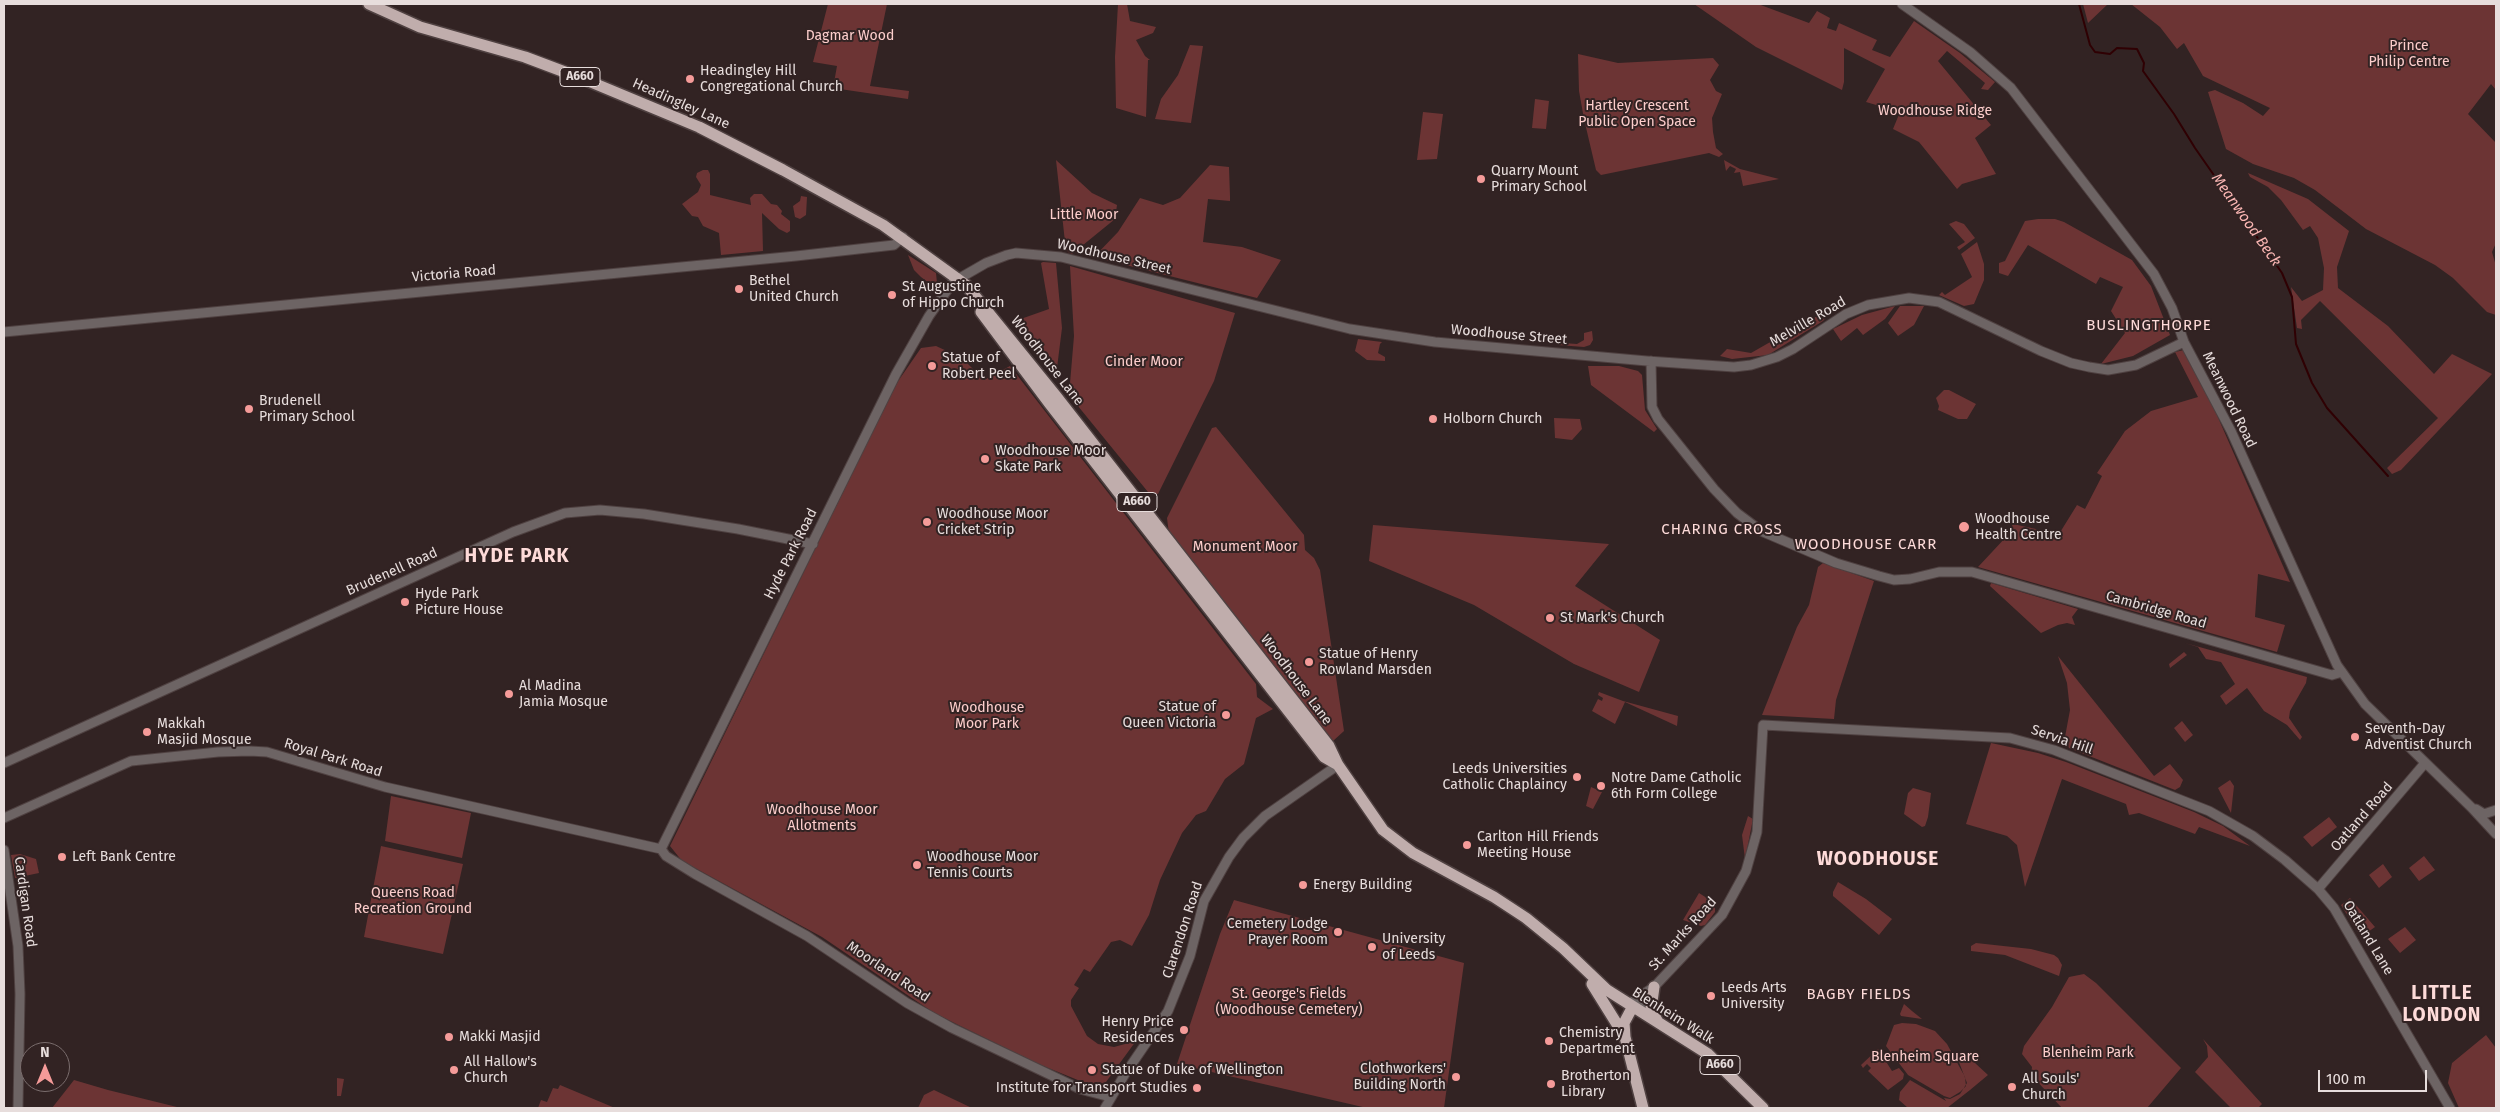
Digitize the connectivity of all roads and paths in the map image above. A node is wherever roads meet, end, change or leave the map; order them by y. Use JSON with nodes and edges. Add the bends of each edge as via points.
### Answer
{"nodes":[{"id":1,"x":369,"y":4,"type":"edge"},
{"id":2,"x":1902,"y":4,"type":"edge"},
{"id":3,"x":903,"y":238,"type":"junction"},
{"id":4,"x":957,"y":279,"type":"junction"},
{"id":5,"x":4,"y":332,"type":"edge"},
{"id":6,"x":2184,"y":342,"type":"junction"},
{"id":7,"x":1651,"y":361,"type":"junction"},
{"id":8,"x":813,"y":544,"type":"junction"},
{"id":9,"x":2342,"y":672,"type":"junction"},
{"id":10,"x":1762,"y":724,"type":"joint"},
{"id":11,"x":4,"y":763,"type":"edge"},
{"id":12,"x":2425,"y":763,"type":"junction"},
{"id":13,"x":1338,"y":765,"type":"junction"},
{"id":14,"x":2471,"y":807,"type":"junction"},
{"id":15,"x":2496,"y":810,"type":"edge"},
{"id":16,"x":4,"y":818,"type":"edge"},
{"id":17,"x":2496,"y":834,"type":"edge"},
{"id":18,"x":662,"y":849,"type":"junction"},
{"id":19,"x":4,"y":850,"type":"edge"},
{"id":20,"x":2318,"y":889,"type":"junction"},
{"id":21,"x":1586,"y":972,"type":"junction"},
{"id":22,"x":1654,"y":987,"type":"junction"},
{"id":23,"x":1608,"y":1008,"type":"junction"},
{"id":24,"x":1632,"y":1008,"type":"junction"},
{"id":25,"x":1658,"y":1022,"type":"junction"},
{"id":26,"x":1625,"y":1037,"type":"junction"},
{"id":27,"x":1110,"y":1097,"type":"junction"},
{"id":28,"x":18,"y":1108,"type":"edge"},
{"id":29,"x":1105,"y":1108,"type":"edge"},
{"id":30,"x":1643,"y":1108,"type":"edge"},
{"id":31,"x":1763,"y":1108,"type":"edge"},
{"id":32,"x":2450,"y":1108,"type":"edge"}],
"edges":[{"from":1,"to":3,"type":"highway","name":"Headingley Lane","number":"A660","via":[[420,27],[555,68],[660,110],[750,152]]},
{"from":2,"to":6,"type":"street","name":"Meanwood Road","via":[[1970,52],[2010,88],[2154,274]]},
{"from":3,"to":4,"type":"highway","name":"Headingley Lane","number":"A660"},
{"from":3,"to":5,"type":"street","name":"Victoria Road","via":[[894,246]]},
{"from":4,"to":7,"type":"street","name":"Woodhouse Street","via":[[1007,254],[1061,257],[1341,327],[1434,342]]},
{"from":4,"to":8,"type":"street","name":"Hyde Park Road","via":[[929,316],[896,374]]},
{"from":4,"to":13,"type":"highway","name":"Woodhouse Lane","number":"A660","via":[[962,290],[1324,757]]},
{"from":6,"to":7,"type":"street","name":"Melville Road","via":[[2136,365],[2108,370],[2071,363],[1935,301],[1909,298],[1884,301],[1846,314],[1793,349],[1758,364],[1734,367]]},
{"from":6,"to":9,"type":"street","name":"Meanwood Road","via":[[2231,430]]},
{"from":7,"to":9,"type":"street","name":"Cambridge Road","via":[[1652,407],[1658,419],[1714,489],[1737,513],[1761,531],[1855,570],[1894,580],[1962,571],[2332,675]]},
{"from":8,"to":11,"type":"street","name":"Brudenell Road","via":[[644,514],[600,510],[565,513],[513,532]]},
{"from":8,"to":18,"type":"street","name":"Hyde Park Road"},
{"from":9,"to":12,"type":"street","name":"Meanwood Road","via":[[2365,704]]},
{"from":10,"to":20,"type":"street","name":"Servia Hill","via":[[2010,738],[2054,750],[2181,799],[2230,822],[2285,860]]},
{"from":10,"to":22,"type":"street","name":"St. Marks Road","via":[[1757,832],[1746,871],[1722,915]]},
{"from":12,"to":14,"type":"street","name":"Meanwood Road"},
{"from":12,"to":20,"type":"street","name":"Oatland Road"},
{"from":13,"to":21,"type":"highway","name":"Woodhouse Lane","number":"A660","via":[[1391,839],[1522,915],[1563,948]]},
{"from":13,"to":27,"type":"street","name":"Clarendon Road","via":[[1265,816],[1229,857],[1204,901],[1190,956],[1168,1011]]},
{"from":14,"to":15,"type":"street","via":[[2484,814]]},
{"from":14,"to":17,"type":"street","name":"Meanwood Road"},
{"from":16,"to":18,"type":"street","name":"Royal Park Road","via":[[131,761],[218,752],[267,752],[385,788]]},
{"from":18,"to":27,"type":"street","name":"Moorland Road","via":[[666,856],[695,874],[807,936],[906,1002],[952,1028],[1080,1088]]},
{"from":19,"to":28,"type":"street","name":"Cardigan Road","via":[[18,946]]},
{"from":20,"to":32,"type":"street","name":"Oatland Lane","via":[[2355,942]]},
{"from":21,"to":23,"type":"highway","name":"Woodhouse Lane","number":"A660","via":[[1587,979]]},
{"from":21,"to":24,"type":"highway","name":"Blenheim Walk","number":"A660"},
{"from":22,"to":24,"type":"street","name":"St. Marks Road","via":[[1634,1000]]},
{"from":22,"to":25,"type":"highway","via":[[1651,1008]]},
{"from":23,"to":24,"type":"highway","via":[[1617,1013]]},
{"from":23,"to":26,"type":"highway","name":"Woodhouse Lane","number":"A660"},
{"from":24,"to":25,"type":"highway","name":"Blenheim Walk","number":"A660"},
{"from":24,"to":26,"type":"highway","number":"A660","via":[[1624,1023]]},
{"from":25,"to":31,"type":"highway","name":"Blenheim Walk","number":"A660","via":[[1708,1054]]},
{"from":26,"to":30,"type":"highway","name":"Woodhouse Lane","number":"A660"},
{"from":27,"to":29,"type":"street","name":"Clarendon Road"}]}
